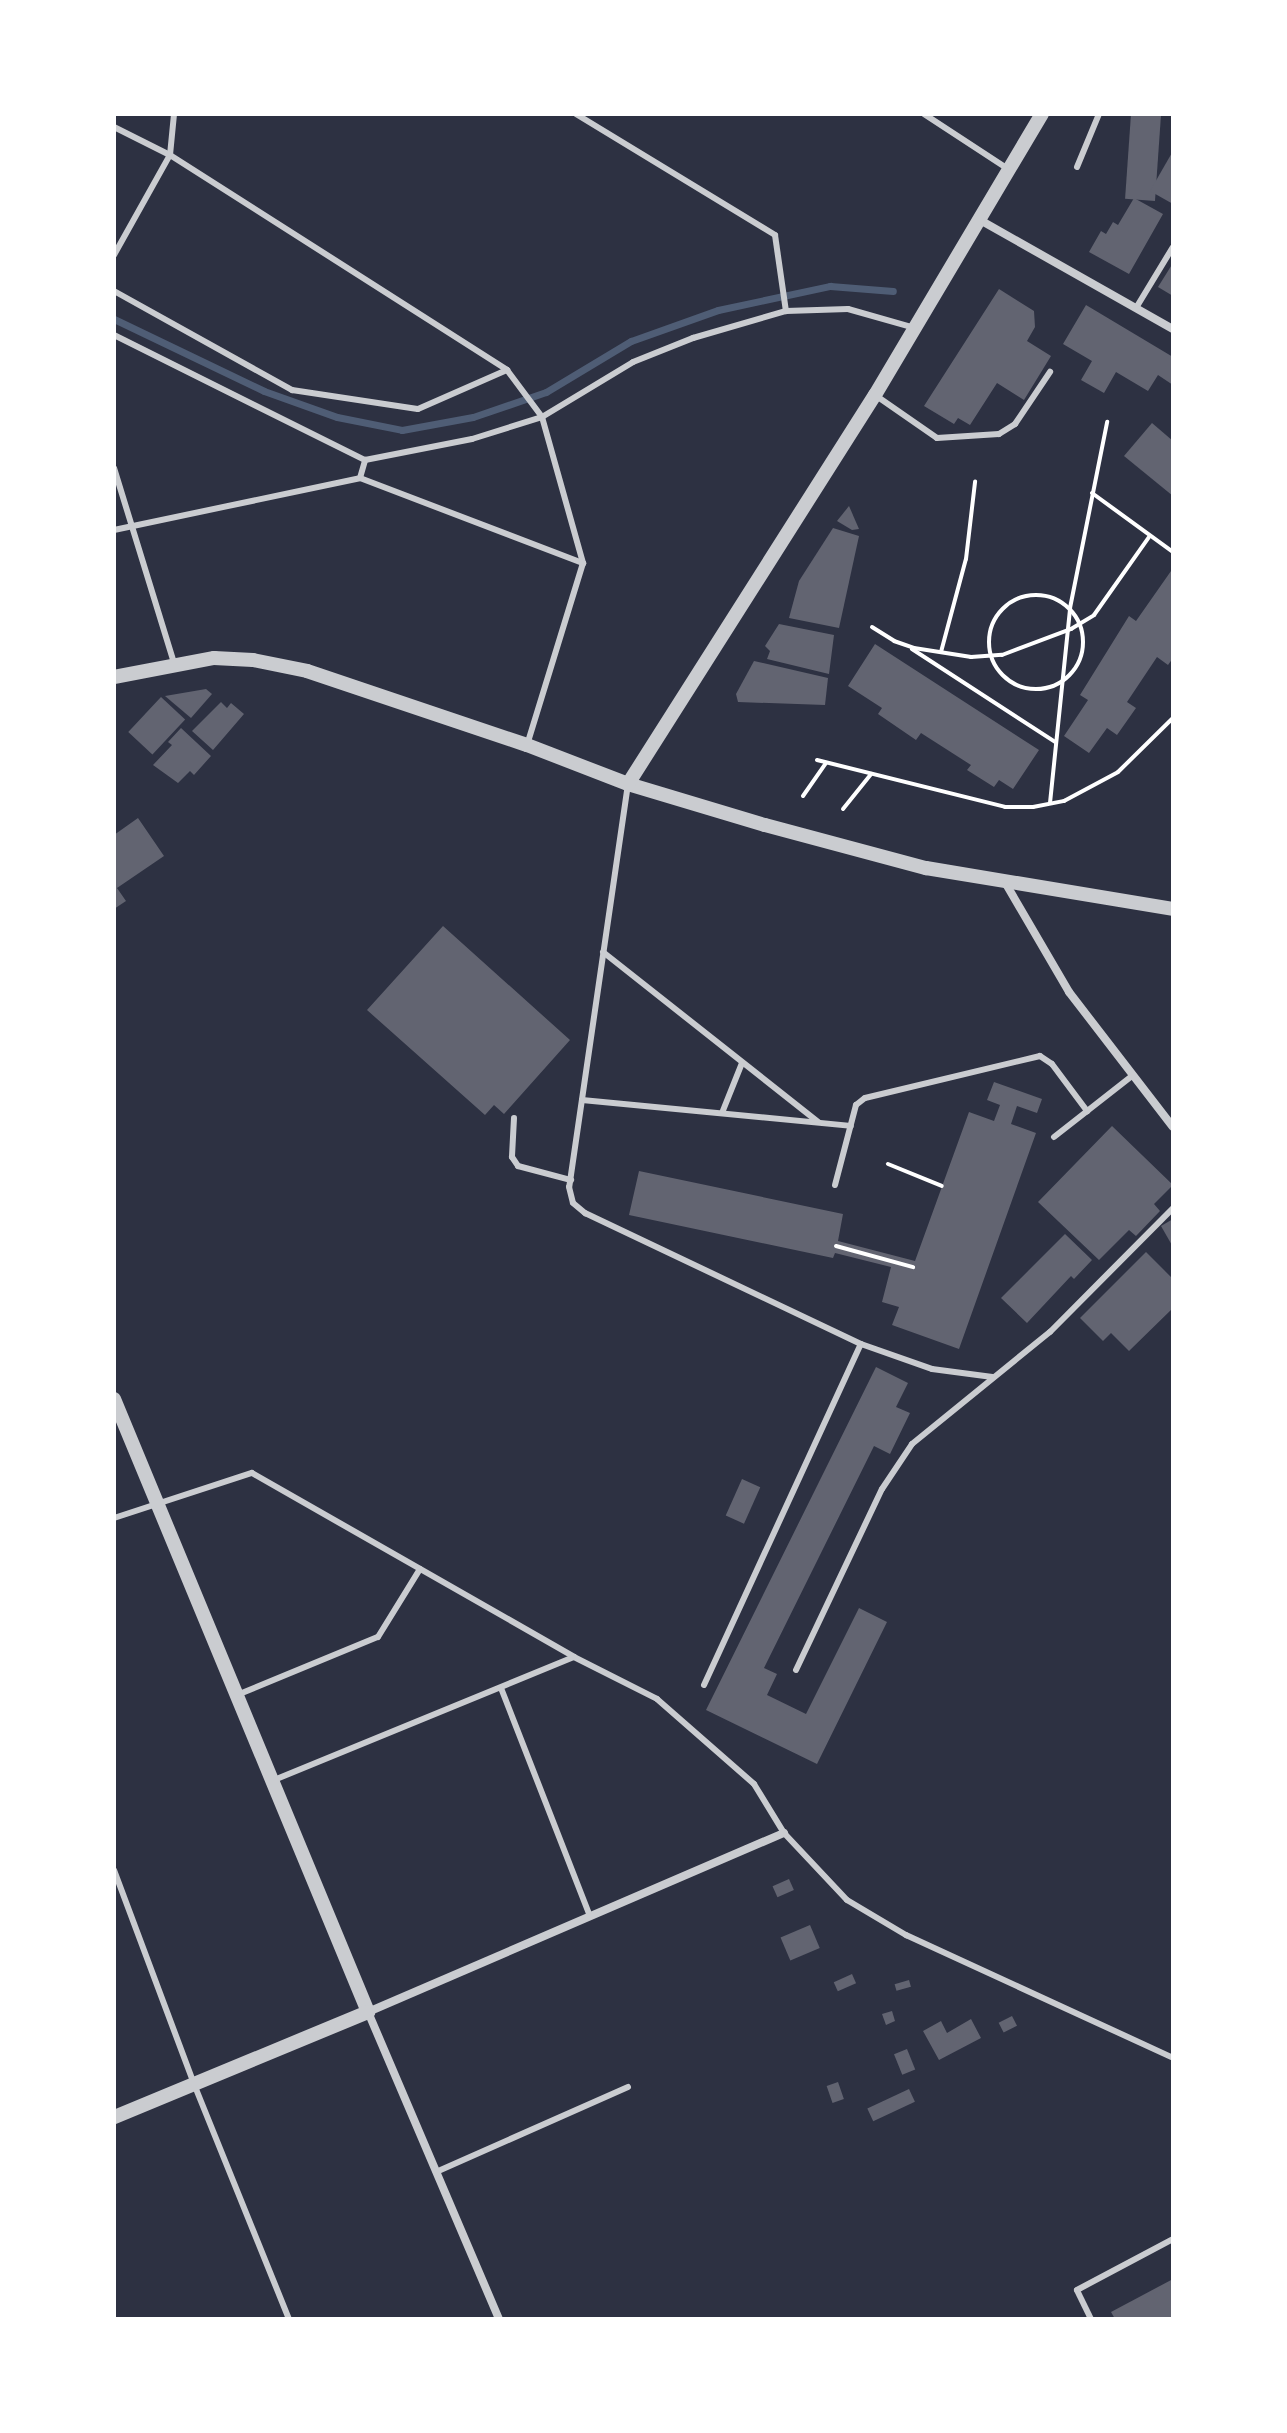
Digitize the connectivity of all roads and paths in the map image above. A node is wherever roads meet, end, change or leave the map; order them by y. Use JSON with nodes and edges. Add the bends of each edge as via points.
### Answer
{"nodes":[{"id":1,"x":174,"y":114,"type":"edge"},
{"id":2,"x":576,"y":114,"type":"edge"},
{"id":3,"x":924,"y":114,"type":"edge"},
{"id":4,"x":1042,"y":114,"type":"edge"},
{"id":5,"x":1099,"y":114,"type":"edge"},
{"id":6,"x":114,"y":127,"type":"edge"},
{"id":7,"x":170,"y":155,"type":"junction"},
{"id":8,"x":1077,"y":167,"type":"dead end"},
{"id":9,"x":1009,"y":169,"type":"junction"},
{"id":10,"x":980,"y":220,"type":"junction"},
{"id":11,"x":1173,"y":247,"type":"edge"},
{"id":12,"x":114,"y":255,"type":"edge"},
{"id":13,"x":114,"y":291,"type":"edge"},
{"id":14,"x":786,"y":307,"type":"junction"},
{"id":15,"x":1136,"y":308,"type":"junction"},
{"id":16,"x":915,"y":328,"type":"junction"},
{"id":17,"x":1173,"y":329,"type":"edge"},
{"id":18,"x":114,"y":335,"type":"edge"},
{"id":19,"x":507,"y":370,"type":"junction"},
{"id":20,"x":1050,"y":372,"type":"dead end"},
{"id":21,"x":875,"y":395,"type":"junction"},
{"id":22,"x":542,"y":417,"type":"junction"},
{"id":23,"x":1107,"y":422,"type":"dead end"},
{"id":24,"x":365,"y":460,"type":"junction"},
{"id":25,"x":114,"y":468,"type":"edge"},
{"id":26,"x":360,"y":478,"type":"junction"},
{"id":27,"x":975,"y":482,"type":"dead end"},
{"id":28,"x":1092,"y":493,"type":"junction"},
{"id":29,"x":130,"y":525,"type":"junction"},
{"id":30,"x":114,"y":530,"type":"edge"},
{"id":31,"x":1149,"y":537,"type":"junction"},
{"id":32,"x":1173,"y":552,"type":"edge"},
{"id":33,"x":583,"y":563,"type":"junction"},
{"id":34,"x":1070,"y":608,"type":"junction"},
{"id":35,"x":1080,"y":624,"type":"junction"},
{"id":36,"x":872,"y":627,"type":"dead end"},
{"id":37,"x":1067,"y":630,"type":"junction"},
{"id":38,"x":906,"y":645,"type":"junction"},
{"id":39,"x":941,"y":652,"type":"junction"},
{"id":40,"x":991,"y":657,"type":"junction"},
{"id":41,"x":174,"y":663,"type":"junction"},
{"id":42,"x":114,"y":677,"type":"edge"},
{"id":43,"x":1062,"y":681,"type":"junction"},
{"id":44,"x":1173,"y":718,"type":"edge"},
{"id":45,"x":1056,"y":743,"type":"junction"},
{"id":46,"x":527,"y":745,"type":"junction"},
{"id":47,"x":817,"y":760,"type":"dead end"},
{"id":48,"x":826,"y":763,"type":"junction"},
{"id":49,"x":871,"y":774,"type":"junction"},
{"id":50,"x":628,"y":784,"type":"junction"},
{"id":51,"x":803,"y":796,"type":"dead end"},
{"id":52,"x":1050,"y":804,"type":"junction"},
{"id":53,"x":843,"y":809,"type":"dead end"},
{"id":54,"x":1006,"y":884,"type":"junction"},
{"id":55,"x":1173,"y":909,"type":"edge"},
{"id":56,"x":603,"y":952,"type":"junction"},
{"id":57,"x":742,"y":1063,"type":"junction"},
{"id":58,"x":1133,"y":1075,"type":"junction"},
{"id":59,"x":582,"y":1100,"type":"junction"},
{"id":60,"x":1087,"y":1111,"type":"junction"},
{"id":61,"x":722,"y":1113,"type":"junction"},
{"id":62,"x":514,"y":1118,"type":"dead end"},
{"id":63,"x":818,"y":1122,"type":"junction"},
{"id":64,"x":851,"y":1126,"type":"junction"},
{"id":65,"x":1173,"y":1127,"type":"edge"},
{"id":66,"x":1054,"y":1137,"type":"dead end"},
{"id":67,"x":888,"y":1164,"type":"dead end"},
{"id":68,"x":571,"y":1180,"type":"junction"},
{"id":69,"x":835,"y":1185,"type":"dead end"},
{"id":70,"x":942,"y":1186,"type":"dead end"},
{"id":71,"x":1173,"y":1208,"type":"edge"},
{"id":72,"x":836,"y":1246,"type":"dead end"},
{"id":73,"x":913,"y":1267,"type":"dead end"},
{"id":74,"x":861,"y":1344,"type":"junction"},
{"id":75,"x":992,"y":1377,"type":"junction"},
{"id":76,"x":114,"y":1399,"type":"edge"},
{"id":77,"x":157,"y":1503,"type":"junction"},
{"id":78,"x":114,"y":1518,"type":"edge"},
{"id":79,"x":420,"y":1569,"type":"junction"},
{"id":80,"x":574,"y":1657,"type":"junction"},
{"id":81,"x":796,"y":1670,"type":"dead end"},
{"id":82,"x":704,"y":1685,"type":"dead end"},
{"id":83,"x":501,"y":1688,"type":"junction"},
{"id":84,"x":236,"y":1695,"type":"junction"},
{"id":85,"x":272,"y":1781,"type":"junction"},
{"id":86,"x":784,"y":1833,"type":"junction"},
{"id":87,"x":114,"y":1870,"type":"edge"},
{"id":88,"x":590,"y":1916,"type":"junction"},
{"id":89,"x":368,"y":2012,"type":"junction"},
{"id":90,"x":1173,"y":2058,"type":"edge"},
{"id":91,"x":194,"y":2084,"type":"junction"},
{"id":92,"x":628,"y":2087,"type":"dead end"},
{"id":93,"x":114,"y":2117,"type":"edge"},
{"id":94,"x":436,"y":2172,"type":"junction"},
{"id":95,"x":1173,"y":2239,"type":"edge"},
{"id":96,"x":289,"y":2319,"type":"edge"},
{"id":97,"x":499,"y":2319,"type":"edge"},
{"id":98,"x":1091,"y":2319,"type":"edge"}],
"edges":[{"from":1,"to":7,"type":"lane"},
{"from":2,"to":14,"type":"lane","via":[[775,235]]},
{"from":3,"to":9,"type":"lane"},
{"from":4,"to":9,"type":"street"},
{"from":5,"to":8,"type":"lane"},
{"from":6,"to":7,"type":"lane"},
{"from":7,"to":12,"type":"lane"},
{"from":7,"to":19,"type":"lane"},
{"from":9,"to":10,"type":"street"},
{"from":10,"to":15,"type":"street"},
{"from":10,"to":16,"type":"street"},
{"from":11,"to":15,"type":"lane"},
{"from":13,"to":19,"type":"lane","via":[[292,390],[418,409]]},
{"from":14,"to":16,"type":"lane","via":[[848,309]]},
{"from":14,"to":22,"type":"lane","via":[[633,362]]},
{"from":15,"to":17,"type":"street"},
{"from":16,"to":21,"type":"street"},
{"from":18,"to":24,"type":"lane"},
{"from":19,"to":22,"type":"lane"},
{"from":20,"to":21,"type":"lane","via":[[1015,424],[999,434],[937,438]]},
{"from":21,"to":50,"type":"street"},
{"from":22,"to":24,"type":"lane","via":[[472,439]]},
{"from":22,"to":33,"type":"lane"},
{"from":23,"to":28,"type":"path"},
{"from":24,"to":26,"type":"lane"},
{"from":25,"to":29,"type":"lane"},
{"from":26,"to":29,"type":"lane"},
{"from":26,"to":33,"type":"lane"},
{"from":27,"to":39,"type":"path","via":[[966,559]]},
{"from":28,"to":31,"type":"path"},
{"from":28,"to":34,"type":"path"},
{"from":29,"to":30,"type":"lane"},
{"from":29,"to":41,"type":"lane"},
{"from":31,"to":32,"type":"path"},
{"from":31,"to":35,"type":"path","via":[[1100,608]]},
{"from":33,"to":46,"type":"lane"},
{"from":34,"to":35,"type":"path"},
{"from":34,"to":37,"type":"path"},
{"from":34,"to":40,"type":"path","via":[[1038,594],[1008,603],[990,628]]},
{"from":35,"to":37,"type":"path"},
{"from":35,"to":43,"type":"path","via":[[1080,661]]},
{"from":36,"to":38,"type":"path"},
{"from":37,"to":40,"type":"path"},
{"from":37,"to":43,"type":"path"},
{"from":38,"to":39,"type":"path"},
{"from":38,"to":45,"type":"path"},
{"from":39,"to":40,"type":"path"},
{"from":40,"to":43,"type":"path","via":[[1000,673],[1027,689]]},
{"from":41,"to":42,"type":"street"},
{"from":41,"to":46,"type":"street","via":[[253,660],[307,671]]},
{"from":43,"to":45,"type":"path"},
{"from":44,"to":52,"type":"path","via":[[1118,772]]},
{"from":45,"to":52,"type":"path"},
{"from":46,"to":50,"type":"street"},
{"from":47,"to":48,"type":"path"},
{"from":48,"to":49,"type":"path"},
{"from":48,"to":51,"type":"path"},
{"from":49,"to":52,"type":"path","via":[[1005,807]]},
{"from":49,"to":53,"type":"path"},
{"from":50,"to":54,"type":"street","via":[[911,864]]},
{"from":50,"to":56,"type":"lane"},
{"from":54,"to":55,"type":"street"},
{"from":54,"to":58,"type":"street","via":[[1069,992]]},
{"from":56,"to":57,"type":"lane"},
{"from":56,"to":59,"type":"lane"},
{"from":57,"to":61,"type":"lane"},
{"from":57,"to":63,"type":"lane"},
{"from":58,"to":60,"type":"lane"},
{"from":58,"to":65,"type":"street"},
{"from":59,"to":61,"type":"lane"},
{"from":59,"to":68,"type":"lane"},
{"from":60,"to":64,"type":"lane","via":[[1040,1056],[865,1098],[856,1105]]},
{"from":60,"to":66,"type":"lane"},
{"from":61,"to":63,"type":"lane"},
{"from":62,"to":68,"type":"lane","via":[[512,1150],[518,1166]]},
{"from":63,"to":64,"type":"lane"},
{"from":64,"to":69,"type":"lane"},
{"from":67,"to":70,"type":"path"},
{"from":68,"to":74,"type":"lane","via":[[570,1195],[585,1213]]},
{"from":71,"to":75,"type":"lane","via":[[1050,1332]]},
{"from":72,"to":73,"type":"path"},
{"from":74,"to":75,"type":"lane","via":[[932,1369]]},
{"from":74,"to":82,"type":"lane"},
{"from":75,"to":81,"type":"lane","via":[[936,1422],[894,1468]]},
{"from":76,"to":77,"type":"street"},
{"from":77,"to":78,"type":"lane"},
{"from":77,"to":79,"type":"lane","via":[[252,1473]]},
{"from":77,"to":84,"type":"street"},
{"from":79,"to":80,"type":"lane"},
{"from":79,"to":84,"type":"lane","via":[[378,1637]]},
{"from":80,"to":83,"type":"lane"},
{"from":80,"to":86,"type":"lane","via":[[657,1699],[754,1784]]},
{"from":83,"to":85,"type":"lane"},
{"from":83,"to":88,"type":"lane"},
{"from":84,"to":85,"type":"street"},
{"from":85,"to":89,"type":"street"},
{"from":86,"to":88,"type":"street"},
{"from":86,"to":90,"type":"lane","via":[[847,1900],[894,1928]]},
{"from":87,"to":91,"type":"lane"},
{"from":88,"to":89,"type":"street"},
{"from":89,"to":91,"type":"street"},
{"from":89,"to":94,"type":"street"},
{"from":91,"to":93,"type":"street"},
{"from":91,"to":96,"type":"lane"},
{"from":92,"to":94,"type":"lane"},
{"from":94,"to":97,"type":"street"},
{"from":95,"to":98,"type":"lane","via":[[1077,2290]]}]}
